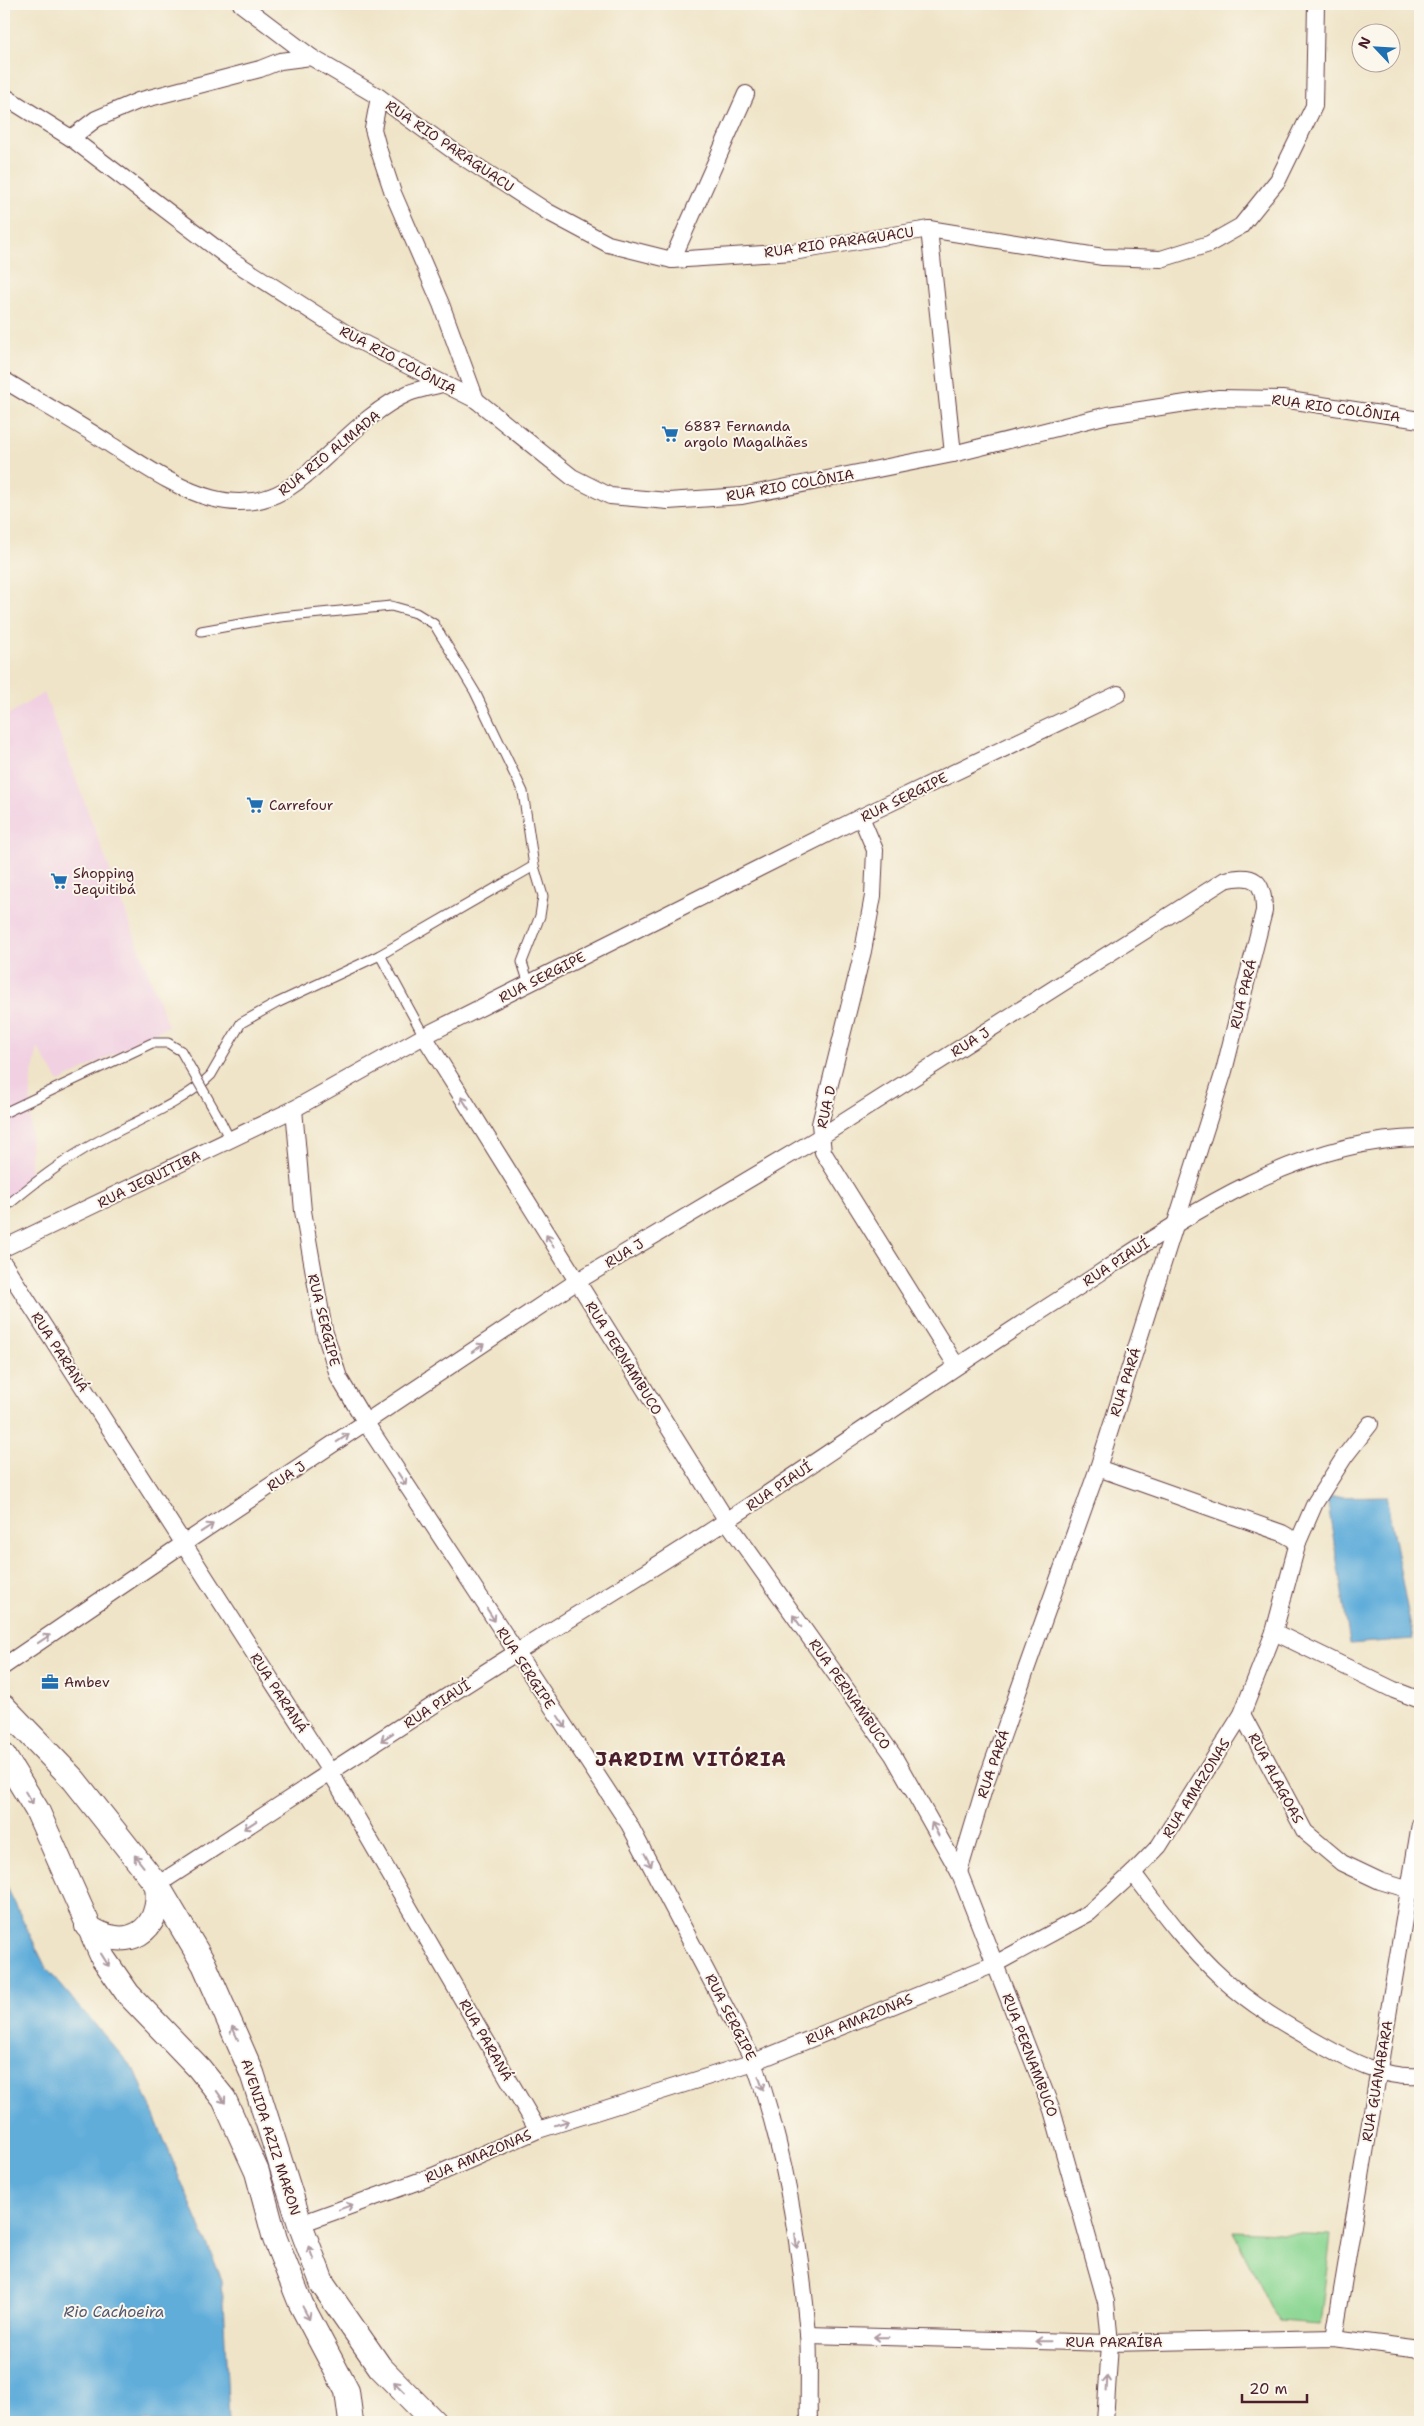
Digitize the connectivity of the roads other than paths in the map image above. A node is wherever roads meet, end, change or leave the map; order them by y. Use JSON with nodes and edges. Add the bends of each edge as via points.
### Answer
{"nodes":[{"id":1,"x":241,"y":4,"type":"edge"},
{"id":2,"x":1316,"y":4,"type":"edge"},
{"id":3,"x":311,"y":57,"type":"junction"},
{"id":4,"x":746,"y":94,"type":"dead end"},
{"id":5,"x":4,"y":96,"type":"edge"},
{"id":6,"x":378,"y":97,"type":"junction"},
{"id":7,"x":72,"y":138,"type":"junction"},
{"id":8,"x":929,"y":229,"type":"junction"},
{"id":9,"x":672,"y":260,"type":"junction"},
{"id":10,"x":4,"y":380,"type":"edge"},
{"id":11,"x":442,"y":384,"type":"junction"},
{"id":12,"x":476,"y":400,"type":"junction"},
{"id":13,"x":1420,"y":420,"type":"edge"},
{"id":14,"x":953,"y":454,"type":"junction"},
{"id":15,"x":201,"y":631,"type":"dead end"},
{"id":16,"x":1118,"y":694,"type":"dead end"},
{"id":17,"x":861,"y":817,"type":"junction"},
{"id":18,"x":534,"y":866,"type":"junction"},
{"id":19,"x":1260,"y":885,"type":"joint"},
{"id":20,"x":380,"y":954,"type":"junction"},
{"id":21,"x":529,"y":984,"type":"junction"},
{"id":22,"x":424,"y":1036,"type":"junction"},
{"id":23,"x":294,"y":1109,"type":"junction"},
{"id":24,"x":4,"y":1113,"type":"edge"},
{"id":25,"x":820,"y":1137,"type":"junction"},
{"id":26,"x":1420,"y":1138,"type":"edge"},
{"id":27,"x":230,"y":1140,"type":"junction"},
{"id":28,"x":4,"y":1208,"type":"edge"},
{"id":29,"x":1175,"y":1224,"type":"junction"},
{"id":30,"x":4,"y":1248,"type":"edge"},
{"id":31,"x":4,"y":1264,"type":"edge"},
{"id":32,"x":576,"y":1282,"type":"junction"},
{"id":33,"x":956,"y":1365,"type":"junction"},
{"id":34,"x":366,"y":1423,"type":"junction"},
{"id":35,"x":1370,"y":1424,"type":"dead end"},
{"id":36,"x":1098,"y":1468,"type":"junction"},
{"id":37,"x":726,"y":1521,"type":"junction"},
{"id":38,"x":1298,"y":1542,"type":"junction"},
{"id":39,"x":183,"y":1544,"type":"junction"},
{"id":40,"x":1274,"y":1632,"type":"junction"},
{"id":41,"x":516,"y":1653,"type":"junction"},
{"id":42,"x":4,"y":1666,"type":"edge"},
{"id":43,"x":1420,"y":1700,"type":"edge"},
{"id":44,"x":4,"y":1706,"type":"edge"},
{"id":45,"x":1242,"y":1714,"type":"junction"},
{"id":46,"x":4,"y":1756,"type":"edge"},
{"id":47,"x":331,"y":1773,"type":"junction"},
{"id":48,"x":1420,"y":1824,"type":"edge"},
{"id":49,"x":959,"y":1872,"type":"junction"},
{"id":50,"x":1133,"y":1873,"type":"junction"},
{"id":51,"x":157,"y":1884,"type":"junction"},
{"id":52,"x":1415,"y":1890,"type":"edge"},
{"id":53,"x":87,"y":1926,"type":"junction"},
{"id":54,"x":995,"y":1964,"type":"junction"},
{"id":55,"x":754,"y":2062,"type":"junction"},
{"id":56,"x":1379,"y":2072,"type":"junction"},
{"id":57,"x":1420,"y":2076,"type":"edge"},
{"id":58,"x":538,"y":2130,"type":"junction"},
{"id":59,"x":300,"y":2224,"type":"junction"},
{"id":60,"x":808,"y":2336,"type":"junction"},
{"id":61,"x":1334,"y":2338,"type":"junction"},
{"id":62,"x":1110,"y":2343,"type":"junction"},
{"id":63,"x":1420,"y":2349,"type":"edge"},
{"id":64,"x":351,"y":2422,"type":"edge"},
{"id":65,"x":434,"y":2422,"type":"edge"},
{"id":66,"x":809,"y":2422,"type":"edge"},
{"id":67,"x":1105,"y":2422,"type":"edge"}],
"edges":[{"from":1,"to":3,"type":"street","name":"RUA RIO PARAGUACU"},
{"from":2,"to":8,"type":"street","name":"RUA RIO PARAGUACU","via":[[1314,106],[1278,180],[1241,226],[1209,244],[1161,259],[1103,257]]},
{"from":3,"to":6,"type":"street","name":"RUA RIO PARAGUACU"},
{"from":3,"to":7,"type":"street","via":[[280,61],[138,101],[96,119]]},
{"from":4,"to":9,"type":"street"},
{"from":5,"to":7,"type":"street","name":"RUA RIO COLÔNIA"},
{"from":6,"to":9,"type":"street","name":"RUA RIO PARAGUACU","via":[[548,212],[608,244]]},
{"from":6,"to":12,"type":"street","via":[[373,129],[379,150]]},
{"from":7,"to":11,"type":"street","name":"RUA RIO COLÔNIA","via":[[233,261],[355,339]]},
{"from":8,"to":9,"type":"street","name":"RUA RIO PARAGUACU","via":[[793,252]]},
{"from":8,"to":14,"type":"street"},
{"from":10,"to":11,"type":"street","name":"RUA RIO ALMADA","via":[[148,469],[203,497],[251,503],[275,497],[301,479],[372,416],[409,393]]},
{"from":11,"to":12,"type":"street","name":"RUA RIO COLÔNIA"},
{"from":12,"to":14,"type":"street","name":"RUA RIO COLÔNIA","via":[[572,477],[610,496],[668,501],[742,496]]},
{"from":13,"to":14,"type":"street","name":"RUA RIO COLÔNIA","via":[[1282,399],[1219,398],[1108,415]]},
{"from":15,"to":18,"type":"lane","via":[[280,617],[391,606],[416,613],[434,624],[475,692],[523,792]]},
{"from":16,"to":17,"type":"street","name":"RUA SERGIPE"},
{"from":17,"to":21,"type":"street","name":"RUA SERGIPE"},
{"from":17,"to":25,"type":"street","name":"RUA D","via":[[875,850],[873,896],[863,952],[820,1124]]},
{"from":18,"to":20,"type":"lane"},
{"from":18,"to":21,"type":"lane","via":[[543,896],[540,916],[522,962]]},
{"from":19,"to":25,"type":"street","name":"RUA J","via":[[1243,875],[1225,880]]},
{"from":19,"to":29,"type":"street","name":"RUA PARÁ","via":[[1264,911],[1229,1052]]},
{"from":20,"to":22,"type":"lane"},
{"from":20,"to":28,"type":"lane","via":[[241,1023],[206,1081],[59,1164]]},
{"from":21,"to":22,"type":"street","name":"RUA SERGIPE"},
{"from":22,"to":23,"type":"street","name":"RUA SERGIPE"},
{"from":32,"to":22,"type":"street","name":"RUA PERNAMBUCO","one_way":true},
{"from":23,"to":27,"type":"street","name":"RUA JEQUITIBA"},
{"from":23,"to":34,"type":"street","name":"RUA SERGIPE","via":[[303,1211],[324,1330],[339,1378]]},
{"from":24,"to":27,"type":"lane","bridge":true,"via":[[152,1043],[168,1043],[181,1051]]},
{"from":25,"to":32,"type":"street","name":"RUA J"},
{"from":25,"to":33,"type":"street","name":"RUA D","via":[[823,1152]]},
{"from":26,"to":29,"type":"street","name":"RUA PIAUÍ","via":[[1396,1138],[1309,1157]]},
{"from":27,"to":30,"type":"street","name":"RUA JEQUITIBA"},
{"from":29,"to":33,"type":"street","name":"RUA PIAUÍ"},
{"from":29,"to":36,"type":"street","name":"RUA PARÁ"},
{"from":31,"to":39,"type":"street","name":"RUA PARANÁ"},
{"from":34,"to":32,"type":"street","name":"RUA J","one_way":true},
{"from":32,"to":37,"type":"street","name":"RUA PERNAMBUCO"},
{"from":33,"to":37,"type":"street","name":"RUA PIAUÍ"},
{"from":39,"to":34,"type":"street","name":"RUA J","one_way":true},
{"from":34,"to":41,"type":"street","name":"RUA SERGIPE","one_way":true},
{"from":35,"to":38,"type":"street","name":"RUA AMAZONAS","via":[[1315,1503]]},
{"from":36,"to":38,"type":"street","via":[[1282,1533]]},
{"from":36,"to":49,"type":"street","name":"RUA PARÁ","via":[[986,1779]]},
{"from":37,"to":41,"type":"street","name":"RUA PIAUÍ"},
{"from":49,"to":37,"type":"street","name":"RUA PERNAMBUCO","one_way":true,"via":[[893,1755]]},
{"from":38,"to":40,"type":"street","name":"RUA AMAZONAS"},
{"from":42,"to":39,"type":"street","name":"RUA J","one_way":true},
{"from":39,"to":47,"type":"street","name":"RUA PARANÁ"},
{"from":40,"to":43,"type":"street"},
{"from":40,"to":45,"type":"street","name":"RUA AMAZONAS"},
{"from":41,"to":47,"type":"street","name":"RUA PIAUÍ","one_way":true},
{"from":41,"to":55,"type":"street","name":"RUA SERGIPE","one_way":true,"via":[[629,1824]]},
{"from":51,"to":44,"type":"main road","name":"AVENIDA AZIZ MARON","one_way":true,"via":[[74,1780]]},
{"from":45,"to":50,"type":"street","name":"RUA AMAZONAS","via":[[1159,1846]]},
{"from":45,"to":52,"type":"street","name":"RUA ALAGOAS","via":[[1305,1832],[1342,1863],[1380,1881]]},
{"from":46,"to":53,"type":"main road","name":"AVENIDA AZIZ MARON","one_way":true,"via":[[37,1810]]},
{"from":47,"to":51,"type":"street","name":"RUA PIAUÍ","one_way":true},
{"from":47,"to":58,"type":"street","name":"RUA PARANÁ"},
{"from":48,"to":52,"type":"street","name":"RUA GUANABARA"},
{"from":49,"to":54,"type":"street","name":"RUA PERNAMBUCO"},
{"from":50,"to":54,"type":"street","name":"RUA AMAZONAS","via":[[1089,1913]]},
{"from":50,"to":56,"type":"street","via":[[1183,1938],[1222,1979],[1270,2015],[1343,2057]]},
{"from":51,"to":53,"type":"main road","via":[[159,1900],[155,1916],[146,1929],[131,1938],[116,1940],[100,1936]]},
{"from":59,"to":51,"type":"main road","name":"AVENIDA AZIZ MARON","one_way":true,"via":[[252,2073],[204,1964]]},
{"from":52,"to":56,"type":"street","name":"RUA GUANABARA"},
{"from":53,"to":64,"type":"main road","name":"AVENIDA AZIZ MARON","one_way":true,"via":[[103,1958],[128,1994],[224,2099],[257,2172],[275,2239],[301,2304],[347,2391]]},
{"from":54,"to":55,"type":"street","name":"RUA AMAZONAS"},
{"from":54,"to":62,"type":"street","name":"RUA PERNAMBUCO","via":[[1052,2110],[1106,2302]]},
{"from":58,"to":55,"type":"street","name":"RUA AMAZONAS","one_way":true},
{"from":55,"to":60,"type":"street","name":"RUA SERGIPE","one_way":true,"via":[[768,2101],[789,2193]]},
{"from":56,"to":57,"type":"street"},
{"from":56,"to":61,"type":"street","name":"RUA GUANABARA"},
{"from":59,"to":58,"type":"street","name":"RUA AMAZONAS","one_way":true,"via":[[434,2176]]},
{"from":65,"to":59,"type":"main road","name":"AVENIDA AZIZ MARON","one_way":true,"via":[[380,2367],[323,2285]]},
{"from":62,"to":60,"type":"street","name":"RUA PARAÍBA","one_way":true},
{"from":60,"to":66,"type":"street","name":"RUA SERGIPE"},
{"from":61,"to":62,"type":"street","name":"RUA PARAÍBA"},
{"from":61,"to":63,"type":"street","name":"RUA PARAÍBA"},
{"from":67,"to":62,"type":"street","name":"RUA PERNAMBUCO","one_way":true}]}
